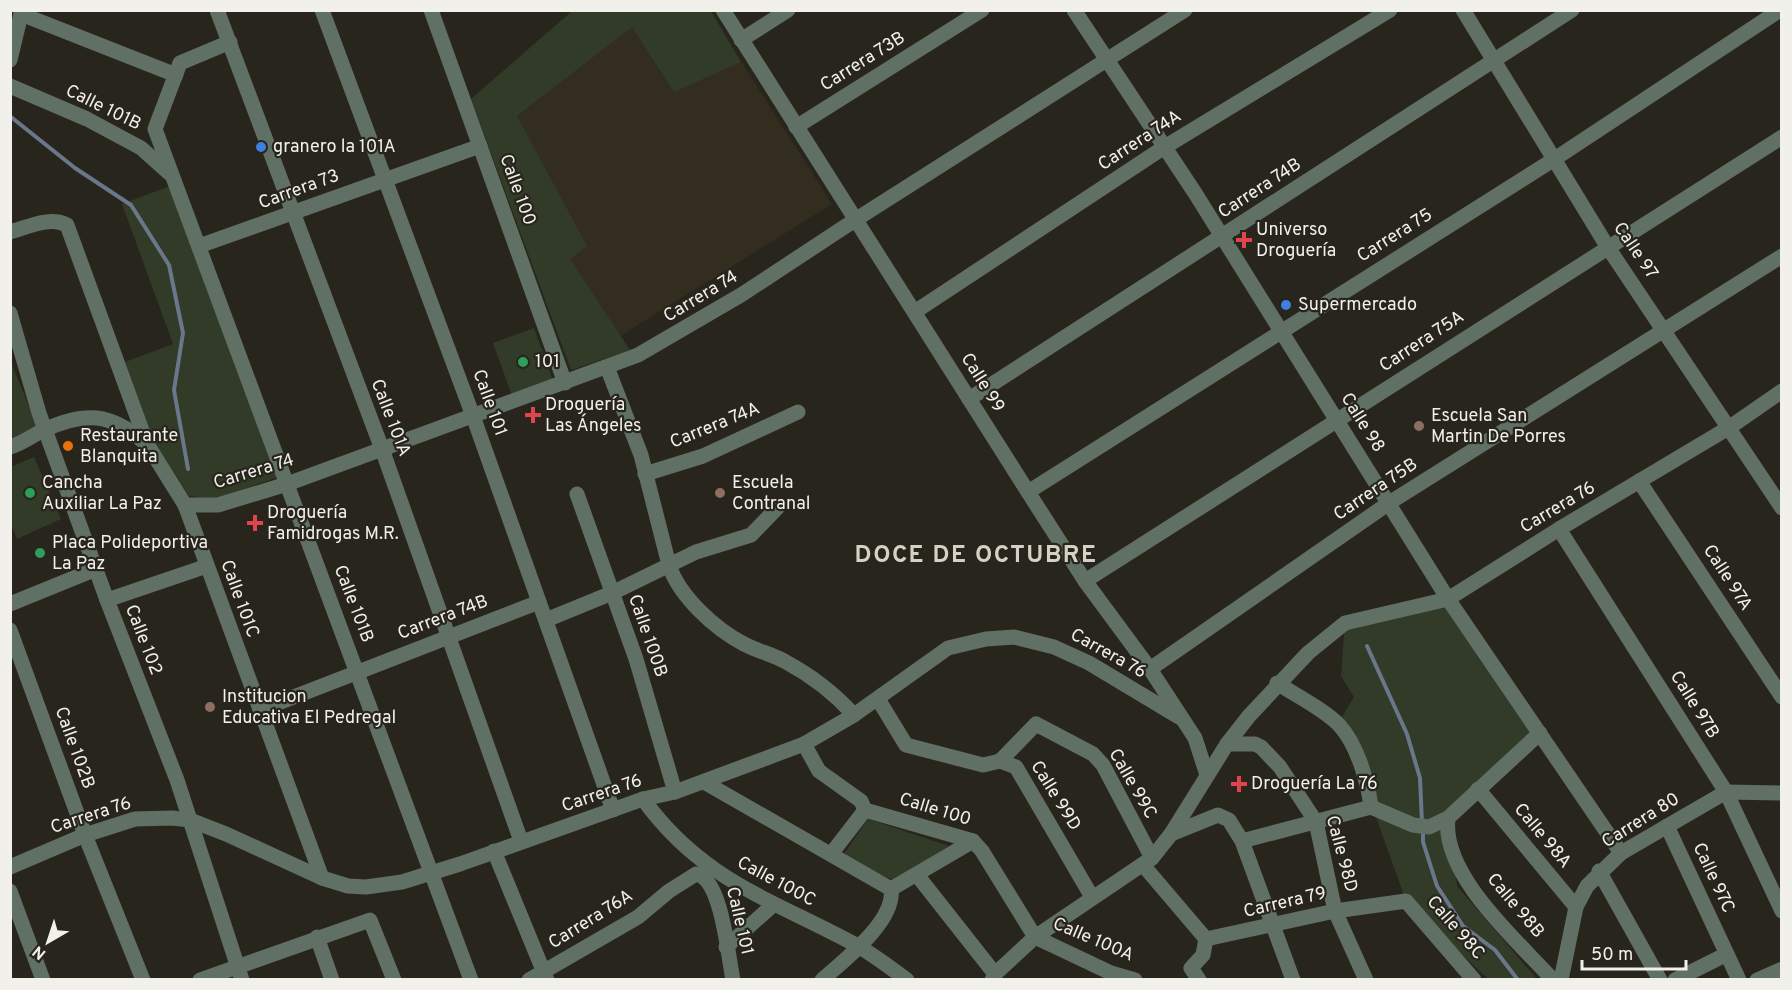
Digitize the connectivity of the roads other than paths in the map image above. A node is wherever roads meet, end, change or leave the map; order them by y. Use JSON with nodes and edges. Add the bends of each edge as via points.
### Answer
{"nodes":[{"id":1,"x":217,"y":10,"type":"edge"},
{"id":2,"x":322,"y":10,"type":"edge"},
{"id":3,"x":431,"y":10,"type":"edge"},
{"id":4,"x":723,"y":10,"type":"edge"},
{"id":5,"x":788,"y":10,"type":"edge"},
{"id":6,"x":982,"y":10,"type":"edge"},
{"id":7,"x":1074,"y":10,"type":"edge"},
{"id":8,"x":1185,"y":10,"type":"edge"},
{"id":9,"x":1390,"y":10,"type":"edge"},
{"id":10,"x":1463,"y":10,"type":"edge"},
{"id":11,"x":1572,"y":10,"type":"edge"},
{"id":12,"x":1780,"y":10,"type":"edge"},
{"id":13,"x":22,"y":12,"type":"edge"},
{"id":14,"x":741,"y":40,"type":"junction"},
{"id":15,"x":230,"y":42,"type":"junction"},
{"id":16,"x":10,"y":60,"type":"edge"},
{"id":17,"x":1106,"y":60,"type":"junction"},
{"id":18,"x":1493,"y":63,"type":"junction"},
{"id":19,"x":176,"y":75,"type":"junction"},
{"id":20,"x":10,"y":86,"type":"edge"},
{"id":21,"x":796,"y":127,"type":"junction"},
{"id":22,"x":1782,"y":137,"type":"edge"},
{"id":23,"x":480,"y":146,"type":"junction"},
{"id":24,"x":1163,"y":148,"type":"junction"},
{"id":25,"x":1553,"y":160,"type":"junction"},
{"id":26,"x":172,"y":175,"type":"junction"},
{"id":27,"x":384,"y":180,"type":"junction"},
{"id":28,"x":292,"y":213,"type":"junction"},
{"id":29,"x":855,"y":220,"type":"junction"},
{"id":30,"x":10,"y":232,"type":"edge"},
{"id":31,"x":1222,"y":237,"type":"junction"},
{"id":32,"x":199,"y":246,"type":"junction"},
{"id":33,"x":1607,"y":246,"type":"junction"},
{"id":34,"x":1782,"y":256,"type":"edge"},
{"id":35,"x":916,"y":311,"type":"junction"},
{"id":36,"x":10,"y":313,"type":"edge"},
{"id":37,"x":1664,"y":328,"type":"junction"},
{"id":38,"x":1281,"y":331,"type":"junction"},
{"id":39,"x":607,"y":368,"type":"junction"},
{"id":40,"x":565,"y":383,"type":"junction"},
{"id":41,"x":1782,"y":391,"type":"edge"},
{"id":42,"x":969,"y":399,"type":"junction"},
{"id":43,"x":798,"y":412,"type":"dead end"},
{"id":44,"x":473,"y":416,"type":"junction"},
{"id":45,"x":1337,"y":420,"type":"junction"},
{"id":46,"x":1730,"y":427,"type":"junction"},
{"id":47,"x":45,"y":430,"type":"junction"},
{"id":48,"x":147,"y":444,"type":"junction"},
{"id":49,"x":10,"y":447,"type":"edge"},
{"id":50,"x":382,"y":449,"type":"junction"},
{"id":51,"x":645,"y":474,"type":"junction"},
{"id":52,"x":1639,"y":481,"type":"junction"},
{"id":53,"x":287,"y":483,"type":"junction"},
{"id":54,"x":1028,"y":492,"type":"junction"},
{"id":55,"x":577,"y":494,"type":"dead end"},
{"id":56,"x":1389,"y":503,"type":"junction"},
{"id":57,"x":185,"y":505,"type":"junction"},
{"id":58,"x":778,"y":507,"type":"dead end"},
{"id":59,"x":1782,"y":508,"type":"edge"},
{"id":60,"x":1560,"y":529,"type":"junction"},
{"id":61,"x":669,"y":565,"type":"junction"},
{"id":62,"x":207,"y":566,"type":"junction"},
{"id":63,"x":96,"y":569,"type":"junction"},
{"id":64,"x":1085,"y":581,"type":"junction"},
{"id":65,"x":612,"y":592,"type":"junction"},
{"id":66,"x":1448,"y":599,"type":"junction"},
{"id":67,"x":107,"y":600,"type":"junction"},
{"id":68,"x":539,"y":602,"type":"junction"},
{"id":69,"x":10,"y":604,"type":"edge"},
{"id":70,"x":546,"y":620,"type":"junction"},
{"id":71,"x":10,"y":630,"type":"edge"},
{"id":72,"x":448,"y":637,"type":"junction"},
{"id":73,"x":1150,"y":669,"type":"junction"},
{"id":74,"x":358,"y":672,"type":"junction"},
{"id":75,"x":1277,"y":683,"type":"junction"},
{"id":76,"x":1782,"y":697,"type":"edge"},
{"id":77,"x":878,"y":699,"type":"junction"},
{"id":78,"x":260,"y":710,"type":"junction"},
{"id":79,"x":854,"y":716,"type":"junction"},
{"id":80,"x":1179,"y":717,"type":"junction"},
{"id":81,"x":1540,"y":733,"type":"junction"},
{"id":82,"x":804,"y":744,"type":"junction"},
{"id":83,"x":1227,"y":744,"type":"junction"},
{"id":84,"x":1000,"y":761,"type":"junction"},
{"id":85,"x":1207,"y":775,"type":"junction"},
{"id":86,"x":704,"y":782,"type":"junction"},
{"id":87,"x":1478,"y":789,"type":"junction"},
{"id":88,"x":675,"y":792,"type":"junction"},
{"id":89,"x":1726,"y":792,"type":"junction"},
{"id":90,"x":1782,"y":793,"type":"edge"},
{"id":91,"x":643,"y":799,"type":"junction"},
{"id":92,"x":1371,"y":807,"type":"junction"},
{"id":93,"x":613,"y":810,"type":"junction"},
{"id":94,"x":865,"y":810,"type":"junction"},
{"id":95,"x":1448,"y":818,"type":"junction"},
{"id":96,"x":190,"y":820,"type":"junction"},
{"id":97,"x":1316,"y":822,"type":"junction"},
{"id":98,"x":1667,"y":826,"type":"junction"},
{"id":99,"x":1171,"y":834,"type":"junction"},
{"id":100,"x":85,"y":835,"type":"junction"},
{"id":101,"x":521,"y":841,"type":"junction"},
{"id":102,"x":972,"y":841,"type":"junction"},
{"id":103,"x":1242,"y":841,"type":"junction"},
{"id":104,"x":310,"y":846,"type":"junction"},
{"id":105,"x":494,"y":851,"type":"junction"},
{"id":106,"x":1621,"y":853,"type":"junction"},
{"id":107,"x":831,"y":854,"type":"junction"},
{"id":108,"x":286,"y":861,"type":"junction"},
{"id":109,"x":1147,"y":862,"type":"junction"},
{"id":110,"x":10,"y":867,"type":"edge"},
{"id":111,"x":1599,"y":871,"type":"junction"},
{"id":112,"x":433,"y":873,"type":"junction"},
{"id":113,"x":702,"y":875,"type":"joint"},
{"id":114,"x":917,"y":875,"type":"junction"},
{"id":115,"x":322,"y":878,"type":"junction"},
{"id":116,"x":891,"y":889,"type":"junction"},
{"id":117,"x":10,"y":891,"type":"edge"},
{"id":118,"x":1092,"y":897,"type":"junction"},
{"id":119,"x":1406,"y":901,"type":"joint"},
{"id":120,"x":773,"y":905,"type":"junction"},
{"id":121,"x":1576,"y":907,"type":"junction"},
{"id":122,"x":1335,"y":911,"type":"junction"},
{"id":123,"x":1782,"y":911,"type":"edge"},
{"id":124,"x":1272,"y":927,"type":"junction"},
{"id":125,"x":318,"y":937,"type":"junction"},
{"id":126,"x":1035,"y":937,"type":"junction"},
{"id":127,"x":1206,"y":939,"type":"junction"},
{"id":128,"x":726,"y":947,"type":"junction"},
{"id":129,"x":860,"y":947,"type":"junction"},
{"id":130,"x":1727,"y":954,"type":"junction"},
{"id":131,"x":237,"y":964,"type":"junction"},
{"id":132,"x":1782,"y":969,"type":"edge"},
{"id":133,"x":1195,"y":974,"type":"edge"},
{"id":134,"x":546,"y":976,"type":"edge"},
{"id":135,"x":1111,"y":976,"type":"edge"},
{"id":136,"x":993,"y":977,"type":"edge"},
{"id":137,"x":43,"y":980,"type":"edge"},
{"id":138,"x":143,"y":980,"type":"edge"},
{"id":139,"x":200,"y":980,"type":"edge"},
{"id":140,"x":242,"y":980,"type":"edge"},
{"id":141,"x":332,"y":980,"type":"edge"},
{"id":142,"x":394,"y":980,"type":"edge"},
{"id":143,"x":471,"y":980,"type":"edge"},
{"id":144,"x":529,"y":980,"type":"edge"},
{"id":145,"x":733,"y":980,"type":"edge"},
{"id":146,"x":822,"y":980,"type":"edge"},
{"id":147,"x":908,"y":980,"type":"edge"},
{"id":148,"x":1135,"y":980,"type":"edge"},
{"id":149,"x":1293,"y":980,"type":"edge"},
{"id":150,"x":1366,"y":980,"type":"edge"},
{"id":151,"x":1474,"y":980,"type":"edge"},
{"id":152,"x":1553,"y":980,"type":"edge"},
{"id":153,"x":1561,"y":980,"type":"edge"},
{"id":154,"x":1660,"y":980,"type":"edge"},
{"id":155,"x":1675,"y":980,"type":"edge"},
{"id":156,"x":1739,"y":980,"type":"edge"},
{"id":157,"x":1757,"y":980,"type":"edge"}],
"edges":[{"from":1,"to":15,"type":"street","name":"Calle 101A"},
{"from":2,"to":27,"type":"street","name":"Calle 101"},
{"from":3,"to":23,"type":"street","name":"Calle 100"},
{"from":4,"to":14,"type":"street","name":"Calle 99"},
{"from":5,"to":14,"type":"street"},
{"from":6,"to":21,"type":"street","name":"Carrera 73B"},
{"from":7,"to":17,"type":"street","name":"Calle 98"},
{"from":8,"to":17,"type":"street","name":"Carrera 74"},
{"from":9,"to":24,"type":"street","name":"Carrera 74A"},
{"from":10,"to":18,"type":"street","name":"Calle 97"},
{"from":11,"to":18,"type":"street","name":"Carrera 74B"},
{"from":12,"to":25,"type":"street","name":"Carrera 75"},
{"from":13,"to":16,"type":"street"},
{"from":13,"to":19,"type":"street"},
{"from":14,"to":21,"type":"street","name":"Calle 99"},
{"from":15,"to":19,"type":"street","via":[[180,63]]},
{"from":15,"to":28,"type":"street","name":"Calle 101A"},
{"from":17,"to":24,"type":"street","name":"Calle 98"},
{"from":17,"to":29,"type":"street","name":"Carrera 74"},
{"from":18,"to":25,"type":"street","name":"Calle 97"},
{"from":18,"to":31,"type":"street","name":"Carrera 74B"},
{"from":19,"to":26,"type":"street","name":"Calle 101B","via":[[155,129]]},
{"from":20,"to":26,"type":"street","name":"Calle 101B","via":[[87,119],[141,148]]},
{"from":21,"to":29,"type":"street","name":"Calle 99"},
{"from":22,"to":33,"type":"street","name":"Carrera 75A"},
{"from":23,"to":27,"type":"street","name":"Carrera 73"},
{"from":23,"to":40,"type":"street","name":"Calle 100"},
{"from":24,"to":31,"type":"street","name":"Calle 98"},
{"from":24,"to":35,"type":"street","name":"Carrera 74A"},
{"from":25,"to":33,"type":"street","name":"Calle 97"},
{"from":25,"to":38,"type":"street","name":"Carrera 75"},
{"from":26,"to":32,"type":"street","name":"Calle 101B"},
{"from":27,"to":28,"type":"street","name":"Carrera 73"},
{"from":27,"to":44,"type":"street","name":"Calle 101"},
{"from":28,"to":32,"type":"street","name":"Carrera 73"},
{"from":28,"to":50,"type":"street","name":"Calle 101A"},
{"from":29,"to":35,"type":"street","name":"Calle 99"},
{"from":29,"to":39,"type":"street","name":"Carrera 74","via":[[676,335]]},
{"from":30,"to":48,"type":"street","name":"Calle 101C","via":[[49,221],[67,225]]},
{"from":31,"to":38,"type":"street","name":"Calle 98"},
{"from":31,"to":42,"type":"street","name":"Carrera 74B"},
{"from":32,"to":53,"type":"street","name":"Calle 101B"},
{"from":33,"to":37,"type":"street","name":"Calle 97"},
{"from":33,"to":45,"type":"street","name":"Carrera 75A"},
{"from":34,"to":37,"type":"street","name":"Carrera 75B"},
{"from":35,"to":42,"type":"street","name":"Calle 99"},
{"from":36,"to":47,"type":"street","name":"Calle 102"},
{"from":37,"to":46,"type":"street","name":"Calle 97"},
{"from":37,"to":56,"type":"street","name":"Carrera 75B"},
{"from":38,"to":45,"type":"street","name":"Calle 98"},
{"from":38,"to":54,"type":"street","name":"Carrera 75"},
{"from":39,"to":40,"type":"street","name":"Carrera 74"},
{"from":39,"to":51,"type":"street"},
{"from":40,"to":44,"type":"street","name":"Carrera 74"},
{"from":41,"to":46,"type":"street","name":"Carrera 76"},
{"from":42,"to":54,"type":"street","name":"Calle 99"},
{"from":43,"to":51,"type":"street","name":"Carrera 74A","via":[[703,456]]},
{"from":44,"to":50,"type":"street","name":"Carrera 74"},
{"from":44,"to":68,"type":"street","name":"Calle 101"},
{"from":45,"to":56,"type":"street","name":"Calle 98"},
{"from":45,"to":64,"type":"street","name":"Carrera 75A"},
{"from":46,"to":52,"type":"street","name":"Carrera 76"},
{"from":46,"to":59,"type":"street","name":"Calle 97"},
{"from":47,"to":48,"type":"street","via":[[86,418],[108,419],[125,426]]},
{"from":47,"to":49,"type":"street"},
{"from":47,"to":63,"type":"street","name":"Calle 102"},
{"from":48,"to":57,"type":"street","name":"Calle 101C"},
{"from":50,"to":53,"type":"street","name":"Carrera 74"},
{"from":50,"to":72,"type":"street","name":"Calle 101A"},
{"from":51,"to":61,"type":"street"},
{"from":52,"to":60,"type":"street","name":"Carrera 76"},
{"from":52,"to":76,"type":"street","name":"Calle 97A"},
{"from":53,"to":57,"type":"street","name":"Carrera 74","via":[[218,505]]},
{"from":53,"to":74,"type":"street","name":"Calle 101B"},
{"from":54,"to":64,"type":"street","name":"Calle 99"},
{"from":55,"to":65,"type":"street","name":"Calle 100B"},
{"from":56,"to":66,"type":"street","name":"Calle 98"},
{"from":56,"to":73,"type":"street","name":"Carrera 75B"},
{"from":57,"to":62,"type":"street","name":"Calle 101C"},
{"from":58,"to":61,"type":"street","via":[[751,535]]},
{"from":60,"to":66,"type":"street","name":"Carrera 76"},
{"from":60,"to":89,"type":"street","name":"Calle 97B"},
{"from":61,"to":65,"type":"street"},
{"from":61,"to":79,"type":"street","via":[[676,581],[714,623],[744,644],[817,680]]},
{"from":62,"to":67,"type":"street"},
{"from":62,"to":78,"type":"street","name":"Calle 101C"},
{"from":63,"to":67,"type":"street","name":"Calle 102"},
{"from":63,"to":69,"type":"street"},
{"from":64,"to":73,"type":"street","name":"Calle 99"},
{"from":65,"to":70,"type":"street"},
{"from":65,"to":88,"type":"street","name":"Calle 100B"},
{"from":66,"to":75,"type":"street","name":"Carrera 76","via":[[1346,623]]},
{"from":66,"to":81,"type":"street","name":"Calle 98"},
{"from":67,"to":96,"type":"street","name":"Calle 102"},
{"from":68,"to":70,"type":"street","name":"Calle 101"},
{"from":68,"to":72,"type":"street","name":"Carrera 74B"},
{"from":70,"to":93,"type":"street","name":"Calle 101"},
{"from":71,"to":100,"type":"street","name":"Calle 102B"},
{"from":72,"to":74,"type":"street","name":"Carrera 74B"},
{"from":72,"to":101,"type":"street","name":"Calle 101A"},
{"from":73,"to":80,"type":"street","name":"Calle 99"},
{"from":74,"to":78,"type":"street","name":"Carrera 74B"},
{"from":74,"to":112,"type":"street","name":"Calle 101B"},
{"from":75,"to":83,"type":"street","name":"Carrera 76"},
{"from":75,"to":92,"type":"street","via":[[1339,725],[1350,741]]},
{"from":77,"to":79,"type":"street","name":"Carrera 76"},
{"from":77,"to":80,"type":"street","name":"Carrera 76","via":[[948,648],[1014,637],[1054,647],[1089,663]]},
{"from":77,"to":84,"type":"street","name":"Calle 99D","via":[[906,745],[983,765]]},
{"from":78,"to":104,"type":"street","name":"Calle 101C"},
{"from":79,"to":82,"type":"street","name":"Carrera 76"},
{"from":80,"to":85,"type":"street","name":"Calle 99","via":[[1195,738]]},
{"from":81,"to":87,"type":"street"},
{"from":81,"to":106,"type":"street","name":"Calle 98"},
{"from":82,"to":86,"type":"street","name":"Carrera 76"},
{"from":82,"to":94,"type":"street","name":"Calle 100","via":[[819,771],[861,801]]},
{"from":83,"to":85,"type":"street","name":"Carrera 76"},
{"from":83,"to":97,"type":"street","name":"Calle 98D","via":[[1261,747],[1280,767]]},
{"from":84,"to":109,"type":"street","name":"Calle 99C","via":[[1036,724],[1093,754],[1103,765]]},
{"from":84,"to":118,"type":"street","name":"Calle 99D","via":[[1016,767]]},
{"from":85,"to":99,"type":"street","name":"Carrera 76"},
{"from":86,"to":88,"type":"street","name":"Carrera 76"},
{"from":86,"to":107,"type":"street"},
{"from":87,"to":95,"type":"street"},
{"from":87,"to":121,"type":"street","name":"Calle 98A"},
{"from":88,"to":91,"type":"street","name":"Carrera 76"},
{"from":89,"to":90,"type":"street"},
{"from":89,"to":98,"type":"street","name":"Carrera 80"},
{"from":89,"to":123,"type":"street","name":"Calle 97B"},
{"from":91,"to":93,"type":"street","name":"Carrera 76"},
{"from":91,"to":120,"type":"street","name":"Calle 100C","via":[[659,821],[707,866]]},
{"from":92,"to":95,"type":"street","via":[[1413,825],[1429,826]]},
{"from":92,"to":97,"type":"street"},
{"from":93,"to":101,"type":"street","name":"Carrera 76"},
{"from":94,"to":102,"type":"street","name":"Calle 100"},
{"from":94,"to":107,"type":"street"},
{"from":95,"to":152,"type":"street","name":"Calle 98B","via":[[1450,849],[1480,901]]},
{"from":96,"to":100,"type":"street","name":"Carrera 76","via":[[135,819]]},
{"from":96,"to":108,"type":"street","name":"Carrera 76"},
{"from":96,"to":131,"type":"street","name":"Calle 102"},
{"from":97,"to":103,"type":"street"},
{"from":97,"to":122,"type":"street","name":"Calle 98D"},
{"from":98,"to":106,"type":"street","name":"Carrera 80"},
{"from":98,"to":130,"type":"street","name":"Calle 97C"},
{"from":99,"to":103,"type":"street","via":[[1218,815],[1229,820]]},
{"from":99,"to":109,"type":"street","name":"Carrera 76"},
{"from":100,"to":110,"type":"street","name":"Carrera 76"},
{"from":100,"to":138,"type":"street","name":"Calle 102B"},
{"from":101,"to":105,"type":"street","name":"Carrera 76"},
{"from":102,"to":114,"type":"street"},
{"from":102,"to":126,"type":"street","name":"Calle 100"},
{"from":103,"to":124,"type":"street"},
{"from":104,"to":108,"type":"street","via":[[295,863]]},
{"from":104,"to":115,"type":"street","name":"Calle 101C"},
{"from":105,"to":112,"type":"street","name":"Carrera 76"},
{"from":105,"to":134,"type":"street"},
{"from":106,"to":111,"type":"street","name":"Carrera 80"},
{"from":107,"to":116,"type":"street"},
{"from":108,"to":115,"type":"street","name":"Carrera 76"},
{"from":109,"to":118,"type":"street","name":"Carrera 76"},
{"from":109,"to":127,"type":"street","name":"Calle 99C"},
{"from":111,"to":121,"type":"street","name":"Carrera 80"},
{"from":111,"to":154,"type":"street"},
{"from":112,"to":115,"type":"street","name":"Carrera 76","via":[[366,887]]},
{"from":112,"to":143,"type":"street","name":"Calle 101B"},
{"from":113,"to":128,"type":"street","name":"Calle 101","via":[[712,885]]},
{"from":113,"to":134,"type":"street","name":"Carrera 76A","via":[[691,876],[638,917]]},
{"from":114,"to":116,"type":"street"},
{"from":114,"to":136,"type":"street"},
{"from":116,"to":129,"type":"street","via":[[886,913]]},
{"from":117,"to":137,"type":"street"},
{"from":118,"to":126,"type":"street","name":"Carrera 76"},
{"from":119,"to":122,"type":"street","name":"Carrera 79"},
{"from":119,"to":151,"type":"street","name":"Calle 98C"},
{"from":120,"to":128,"type":"street"},
{"from":120,"to":129,"type":"street","name":"Calle 100C"},
{"from":121,"to":153,"type":"street","name":"Carrera 80"},
{"from":122,"to":124,"type":"street","name":"Carrera 79"},
{"from":122,"to":150,"type":"street","name":"Calle 98D"},
{"from":124,"to":127,"type":"street","name":"Carrera 79"},
{"from":124,"to":149,"type":"street"},
{"from":125,"to":131,"type":"street"},
{"from":125,"to":141,"type":"street"},
{"from":125,"to":142,"type":"street","via":[[370,920]]},
{"from":126,"to":135,"type":"street","name":"Calle 100A"},
{"from":126,"to":136,"type":"street","name":"Carrera 76"},
{"from":127,"to":133,"type":"street"},
{"from":128,"to":145,"type":"street","name":"Calle 101"},
{"from":129,"to":146,"type":"street"},
{"from":129,"to":147,"type":"street","name":"Calle 100C"},
{"from":130,"to":155,"type":"street"},
{"from":130,"to":156,"type":"street","name":"Calle 97C"},
{"from":131,"to":139,"type":"street"},
{"from":131,"to":140,"type":"street","name":"Calle 102"},
{"from":132,"to":157,"type":"street"},
{"from":134,"to":144,"type":"street","name":"Carrera 76A"},
{"from":135,"to":148,"type":"street","name":"Calle 100A"}]}
